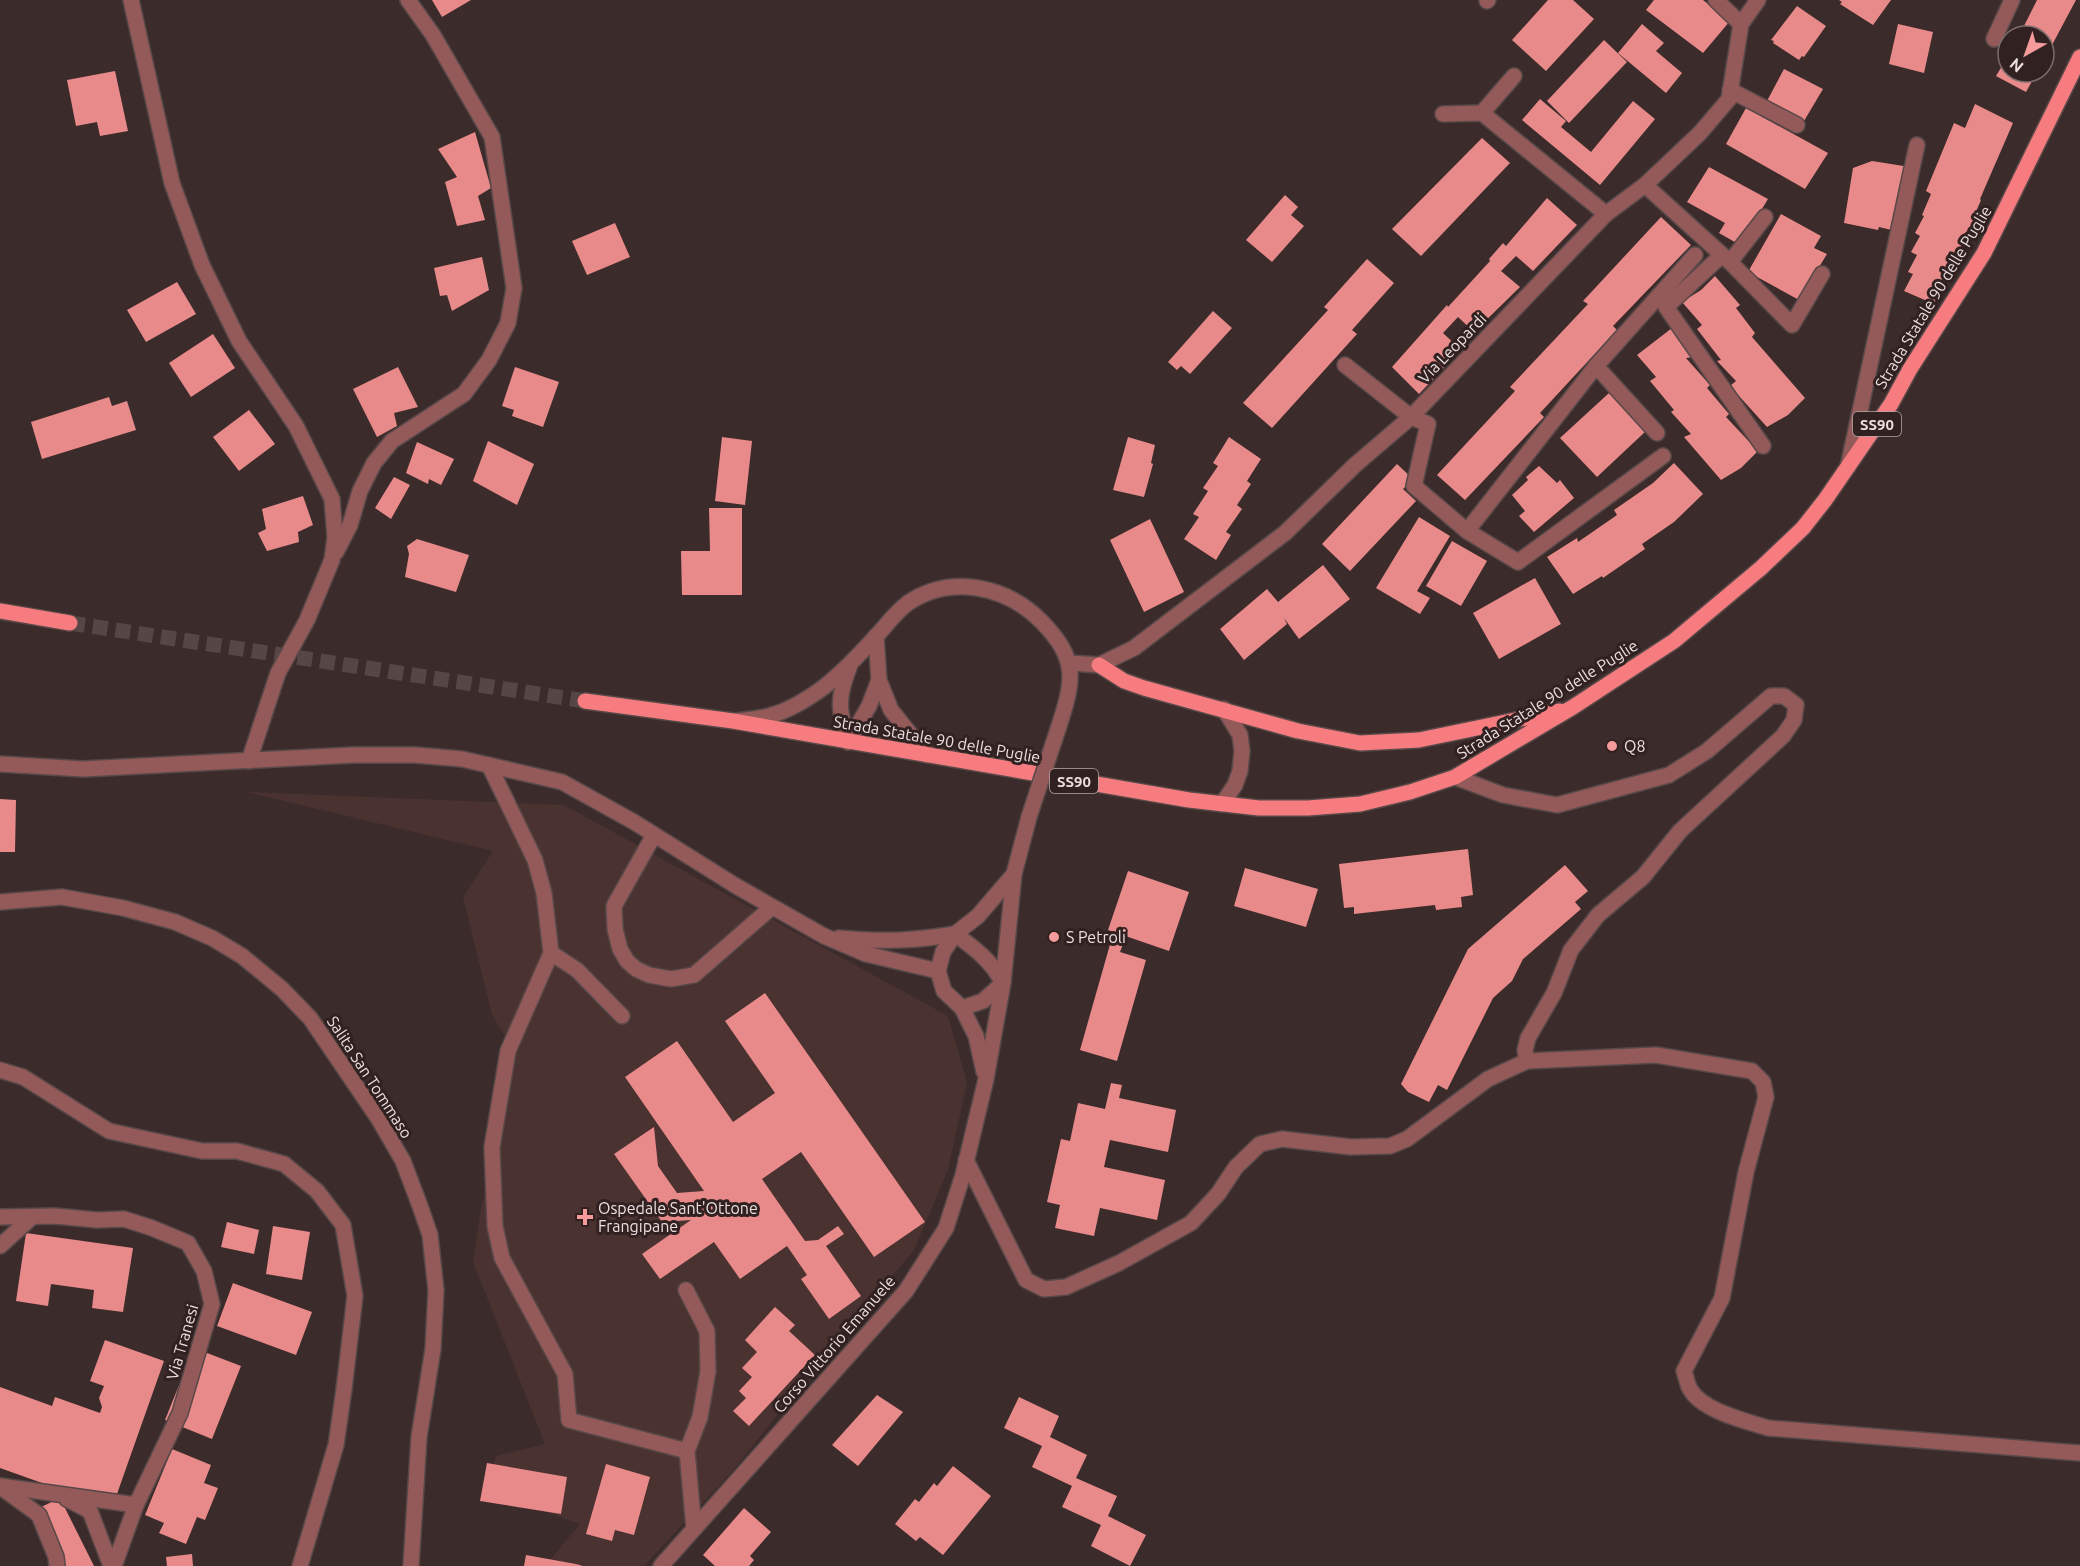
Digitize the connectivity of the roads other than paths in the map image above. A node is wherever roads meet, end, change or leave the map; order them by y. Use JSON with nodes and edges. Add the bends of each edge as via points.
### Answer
{"nodes":[{"id":1,"x":131,"y":0,"type":"edge"},
{"id":2,"x":408,"y":0,"type":"edge"},
{"id":3,"x":1716,"y":0,"type":"edge"},
{"id":4,"x":1758,"y":0,"type":"edge"},
{"id":5,"x":2012,"y":0,"type":"edge"},
{"id":6,"x":1741,"y":24,"type":"junction"},
{"id":7,"x":1994,"y":39,"type":"dead end"},
{"id":8,"x":2080,"y":57,"type":"edge"},
{"id":9,"x":1514,"y":76,"type":"dead end"},
{"id":10,"x":1730,"y":90,"type":"junction"},
{"id":11,"x":1482,"y":113,"type":"junction"},
{"id":12,"x":1443,"y":114,"type":"dead end"},
{"id":13,"x":1797,"y":125,"type":"dead end"},
{"id":14,"x":1917,"y":145,"type":"dead end"},
{"id":15,"x":1645,"y":185,"type":"junction"},
{"id":16,"x":1606,"y":214,"type":"junction"},
{"id":17,"x":1765,"y":217,"type":"dead end"},
{"id":18,"x":1695,"y":255,"type":"dead end"},
{"id":19,"x":1726,"y":258,"type":"junction"},
{"id":20,"x":1822,"y":274,"type":"dead end"},
{"id":21,"x":1345,"y":365,"type":"dead end"},
{"id":22,"x":1596,"y":366,"type":"junction"},
{"id":23,"x":1411,"y":417,"type":"junction"},
{"id":24,"x":1657,"y":433,"type":"dead end"},
{"id":25,"x":1763,"y":446,"type":"dead end"},
{"id":26,"x":1663,"y":456,"type":"dead end"},
{"id":27,"x":1848,"y":466,"type":"junction"},
{"id":28,"x":1467,"y":531,"type":"junction"},
{"id":29,"x":332,"y":560,"type":"junction"},
{"id":30,"x":0,"y":611,"type":"edge"},
{"id":31,"x":70,"y":623,"type":"tunnel mouth"},
{"id":32,"x":876,"y":636,"type":"junction"},
{"id":33,"x":851,"y":662,"type":"junction"},
{"id":34,"x":1070,"y":663,"type":"junction"},
{"id":35,"x":1099,"y":664,"type":"junction"},
{"id":36,"x":879,"y":680,"type":"junction"},
{"id":37,"x":585,"y":701,"type":"tunnel mouth"},
{"id":38,"x":1573,"y":707,"type":"junction"},
{"id":39,"x":1224,"y":709,"type":"junction"},
{"id":40,"x":733,"y":721,"type":"junction"},
{"id":41,"x":848,"y":742,"type":"junction"},
{"id":42,"x":927,"y":756,"type":"junction"},
{"id":43,"x":249,"y":761,"type":"junction"},
{"id":44,"x":0,"y":764,"type":"edge"},
{"id":45,"x":489,"y":765,"type":"junction"},
{"id":46,"x":1455,"y":777,"type":"junction"},
{"id":47,"x":1222,"y":804,"type":"junction"},
{"id":48,"x":654,"y":835,"type":"junction"},
{"id":49,"x":1014,"y":874,"type":"junction"},
{"id":50,"x":0,"y":902,"type":"edge"},
{"id":51,"x":772,"y":907,"type":"junction"},
{"id":52,"x":955,"y":934,"type":"junction"},
{"id":53,"x":824,"y":936,"type":"junction"},
{"id":54,"x":551,"y":953,"type":"junction"},
{"id":55,"x":938,"y":971,"type":"junction"},
{"id":56,"x":1003,"y":983,"type":"junction"},
{"id":57,"x":962,"y":1008,"type":"junction"},
{"id":58,"x":622,"y":1016,"type":"dead end"},
{"id":59,"x":1527,"y":1061,"type":"junction"},
{"id":60,"x":0,"y":1070,"type":"edge"},
{"id":61,"x":986,"y":1079,"type":"junction"},
{"id":62,"x":966,"y":1160,"type":"junction"},
{"id":63,"x":0,"y":1217,"type":"edge"},
{"id":64,"x":31,"y":1218,"type":"junction"},
{"id":65,"x":0,"y":1246,"type":"edge"},
{"id":66,"x":686,"y":1290,"type":"dead end"},
{"id":67,"x":687,"y":1451,"type":"junction"},
{"id":68,"x":2080,"y":1453,"type":"edge"},
{"id":69,"x":0,"y":1486,"type":"edge"},
{"id":70,"x":56,"y":1494,"type":"junction"},
{"id":71,"x":136,"y":1505,"type":"junction"},
{"id":72,"x":694,"y":1529,"type":"junction"},
{"id":73,"x":57,"y":1566,"type":"edge"},
{"id":74,"x":112,"y":1566,"type":"edge"},
{"id":75,"x":300,"y":1566,"type":"edge"},
{"id":76,"x":411,"y":1566,"type":"edge"},
{"id":77,"x":662,"y":1566,"type":"edge"}],
"edges":[{"from":1,"to":29,"type":"street","via":[[172,183],[202,265],[238,341],[296,426],[332,499]]},
{"from":2,"to":29,"type":"street","via":[[433,35],[492,137],[514,288],[508,323],[489,360],[464,394],[392,441],[374,463]]},
{"from":3,"to":6,"type":"street"},
{"from":4,"to":6,"type":"street","name":"Via Leopardi"},
{"from":5,"to":7,"type":"street"},
{"from":6,"to":10,"type":"street","name":"Via Leopardi"},
{"from":8,"to":27,"type":"main road","name":"Strada Statale 90 delle Puglie","number":"SS90","via":[[1984,253]]},
{"from":9,"to":11,"type":"street"},
{"from":10,"to":13,"type":"street"},
{"from":10,"to":15,"type":"street","name":"Via Leopardi","via":[[1729,99],[1700,133]]},
{"from":11,"to":12,"type":"street"},
{"from":11,"to":16,"type":"street"},
{"from":14,"to":27,"type":"street"},
{"from":15,"to":16,"type":"street","name":"Via Leopardi"},
{"from":15,"to":19,"type":"street"},
{"from":16,"to":23,"type":"street","name":"Via Leopardi"},
{"from":17,"to":19,"type":"street"},
{"from":18,"to":22,"type":"street"},
{"from":19,"to":20,"type":"street","via":[[1792,325]]},
{"from":19,"to":25,"type":"street","via":[[1666,307]]},
{"from":21,"to":23,"type":"street"},
{"from":22,"to":24,"type":"street"},
{"from":22,"to":28,"type":"street"},
{"from":23,"to":28,"type":"street","via":[[1428,424],[1414,486]]},
{"from":23,"to":35,"type":"street","name":"Via Leopardi","via":[[1285,532],[1134,648]]},
{"from":26,"to":28,"type":"street","via":[[1518,562]]},
{"from":27,"to":38,"type":"main road","name":"Strada Statale 90 delle Puglie","number":"SS90","via":[[1803,528],[1761,568],[1674,640]]},
{"from":29,"to":43,"type":"street","via":[[307,620],[278,673]]},
{"from":30,"to":31,"type":"main road"},
{"from":32,"to":33,"type":"street","name":"Corso Vittorio Emanuele"},
{"from":32,"to":34,"type":"street","name":"Corso Vittorio Emanuele","via":[[908,603],[932,592],[974,586],[1009,597],[1031,611],[1058,638]]},
{"from":32,"to":36,"type":"street"},
{"from":33,"to":40,"type":"street","name":"Corso Vittorio Emanuele","via":[[807,698],[772,715]]},
{"from":33,"to":41,"type":"street","name":"Corso Vittorio Emanuele","via":[[841,690],[840,709]]},
{"from":34,"to":35,"type":"street"},
{"from":34,"to":49,"type":"street","name":"Corso Vittorio Emanuele","bridge":true,"via":[[1070,694]]},
{"from":35,"to":39,"type":"main road","via":[[1144,688]]},
{"from":36,"to":41,"type":"street"},
{"from":36,"to":42,"type":"street","via":[[891,710]]},
{"from":37,"to":40,"type":"main road","name":"Strada Statale 90 delle Puglie","number":"SS90"},
{"from":38,"to":39,"type":"main road","via":[[1419,740],[1360,743],[1298,731]]},
{"from":38,"to":46,"type":"main road","name":"Strada Statale 90 delle Puglie","number":"SS90"},
{"from":39,"to":47,"type":"street","via":[[1240,735],[1242,751],[1235,785]]},
{"from":40,"to":41,"type":"main road","name":"Strada Statale 90 delle Puglie","number":"SS90"},
{"from":41,"to":42,"type":"main road","name":"Strada Statale 90 delle Puglie","number":"SS90"},
{"from":42,"to":47,"type":"main road","name":"Strada Statale 90 delle Puglie","number":"SS90"},
{"from":43,"to":44,"type":"street","via":[[83,769]]},
{"from":43,"to":45,"type":"street","via":[[416,755]]},
{"from":45,"to":48,"type":"street","via":[[562,782]]},
{"from":45,"to":54,"type":"street","via":[[535,860],[544,893]]},
{"from":46,"to":47,"type":"main road","name":"Strada Statale 90 delle Puglie","number":"SS90","via":[[1360,804],[1289,808]]},
{"from":46,"to":59,"type":"street","via":[[1503,795],[1557,805],[1669,776],[1707,752],[1771,696],[1784,696],[1796,705],[1794,720],[1783,736],[1680,831],[1643,877],[1598,915],[1571,950],[1554,993],[1528,1038]]},
{"from":48,"to":51,"type":"street"},
{"from":48,"to":51,"type":"street","via":[[614,906],[620,949],[636,969],[671,979],[694,975]]},
{"from":49,"to":52,"type":"street","name":"Corso Vittorio Emanuele","via":[[978,916]]},
{"from":49,"to":56,"type":"street","name":"Corso Vittorio Emanuele"},
{"from":50,"to":76,"type":"street","name":"Salita San Tommaso","via":[[62,897],[176,922],[212,938],[242,956],[282,989],[316,1028],[378,1118],[403,1161],[430,1234],[436,1290],[433,1350],[419,1437]]},
{"from":51,"to":53,"type":"street"},
{"from":52,"to":53,"type":"street","via":[[913,940]]},
{"from":52,"to":55,"type":"street","name":"Corso Vittorio Emanuele","via":[[943,952]]},
{"from":52,"to":56,"type":"street","via":[[995,968]]},
{"from":53,"to":55,"type":"street","via":[[866,954]]},
{"from":54,"to":58,"type":"street","via":[[577,970]]},
{"from":54,"to":67,"type":"street","via":[[508,1051],[504,1072],[492,1147],[495,1227],[502,1258],[565,1374],[569,1420]]},
{"from":55,"to":57,"type":"street","name":"Corso Vittorio Emanuele","via":[[944,991]]},
{"from":56,"to":57,"type":"street","via":[[982,1002]]},
{"from":56,"to":61,"type":"street","name":"Corso Vittorio Emanuele"},
{"from":57,"to":61,"type":"street","name":"Corso Vittorio Emanuele","via":[[976,1036]]},
{"from":59,"to":62,"type":"street","via":[[1488,1079],[1407,1139],[1390,1146],[1351,1147],[1282,1139],[1260,1144],[1191,1223],[1066,1287],[1044,1290],[1026,1280]]},
{"from":59,"to":68,"type":"street","via":[[1656,1055],[1752,1071],[1763,1082],[1766,1097],[1746,1172],[1722,1298],[1684,1371],[1690,1390],[1704,1403],[1768,1428]]},
{"from":60,"to":75,"type":"street","via":[[23,1077],[109,1131],[202,1151],[237,1150],[284,1164],[317,1191],[343,1225],[355,1296],[344,1389],[336,1445]]},
{"from":61,"to":62,"type":"street","name":"Corso Vittorio Emanuele"},
{"from":62,"to":72,"type":"street","name":"Corso Vittorio Emanuele","via":[[946,1228],[906,1291]]},
{"from":63,"to":64,"type":"street","name":"Via Tranesi"},
{"from":64,"to":65,"type":"street"},
{"from":64,"to":71,"type":"street","name":"Via Tranesi","via":[[134,1222],[188,1243],[204,1272],[212,1304],[180,1413]]},
{"from":66,"to":67,"type":"street","via":[[707,1330],[708,1371],[700,1417]]},
{"from":67,"to":72,"type":"street"},
{"from":69,"to":70,"type":"street"},
{"from":69,"to":73,"type":"street","via":[[39,1515]]},
{"from":70,"to":71,"type":"street"},
{"from":70,"to":74,"type":"street","via":[[90,1512]]},
{"from":71,"to":74,"type":"street","name":"Via Tranesi"},
{"from":72,"to":77,"type":"street","name":"Corso Vittorio Emanuele"}]}
